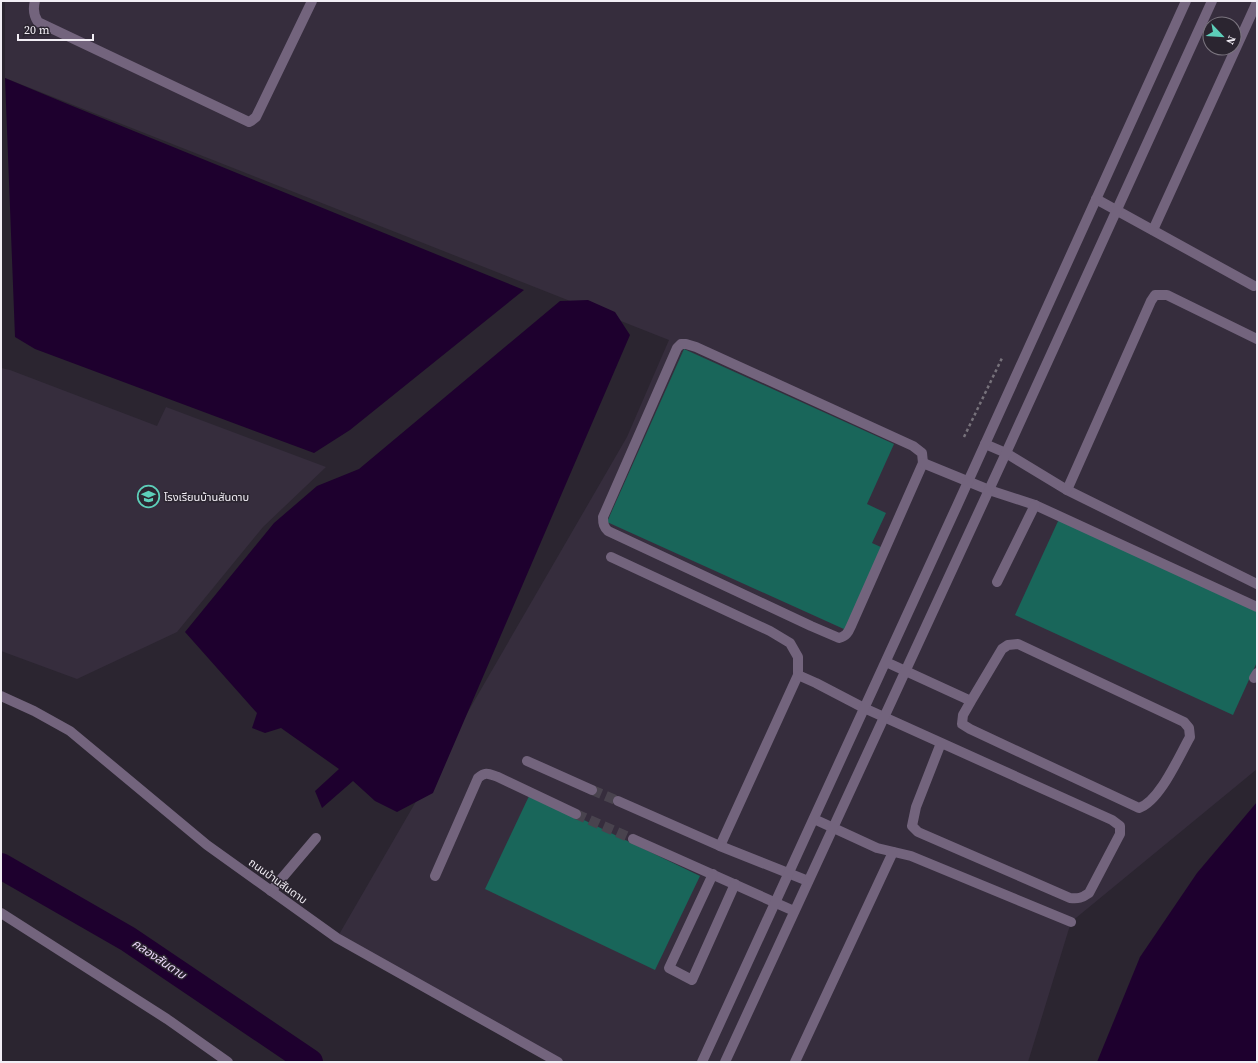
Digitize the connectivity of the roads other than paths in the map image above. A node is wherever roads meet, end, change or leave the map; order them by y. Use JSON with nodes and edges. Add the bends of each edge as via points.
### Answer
{"nodes":[{"id":1,"x":35,"y":1,"type":"edge"},
{"id":2,"x":312,"y":1,"type":"edge"},
{"id":3,"x":1186,"y":1,"type":"edge"},
{"id":4,"x":1212,"y":1,"type":"edge"},
{"id":5,"x":1257,"y":2,"type":"edge"},
{"id":6,"x":1096,"y":199,"type":"junction"},
{"id":7,"x":1116,"y":210,"type":"junction"},
{"id":8,"x":1153,"y":230,"type":"junction"},
{"id":9,"x":1254,"y":286,"type":"dead end"},
{"id":10,"x":1257,"y":339,"type":"edge"},
{"id":11,"x":985,"y":444,"type":"junction"},
{"id":12,"x":1006,"y":453,"type":"junction"},
{"id":13,"x":922,"y":463,"type":"junction"},
{"id":14,"x":968,"y":481,"type":"junction"},
{"id":15,"x":989,"y":490,"type":"junction"},
{"id":16,"x":1067,"y":490,"type":"junction"},
{"id":17,"x":1035,"y":505,"type":"junction"},
{"id":18,"x":612,"y":557,"type":"dead end"},
{"id":19,"x":996,"y":582,"type":"dead end"},
{"id":20,"x":1257,"y":584,"type":"edge"},
{"id":21,"x":1257,"y":607,"type":"edge"},
{"id":22,"x":886,"y":662,"type":"junction"},
{"id":23,"x":905,"y":671,"type":"junction"},
{"id":24,"x":798,"y":675,"type":"junction"},
{"id":25,"x":1,"y":696,"type":"edge"},
{"id":26,"x":971,"y":701,"type":"junction"},
{"id":27,"x":864,"y":708,"type":"junction"},
{"id":28,"x":884,"y":717,"type":"junction"},
{"id":29,"x":941,"y":743,"type":"junction"},
{"id":30,"x":527,"y":762,"type":"dead end"},
{"id":31,"x":592,"y":790,"type":"tunnel mouth"},
{"id":32,"x":618,"y":800,"type":"tunnel mouth"},
{"id":33,"x":576,"y":814,"type":"tunnel mouth"},
{"id":34,"x":814,"y":819,"type":"junction"},
{"id":35,"x":833,"y":828,"type":"junction"},
{"id":36,"x":316,"y":838,"type":"dead end"},
{"id":37,"x":633,"y":839,"type":"tunnel mouth"},
{"id":38,"x":720,"y":846,"type":"junction"},
{"id":39,"x":893,"y":852,"type":"junction"},
{"id":40,"x":789,"y":873,"type":"junction"},
{"id":41,"x":713,"y":874,"type":"junction"},
{"id":42,"x":435,"y":876,"type":"dead end"},
{"id":43,"x":808,"y":881,"type":"junction"},
{"id":44,"x":735,"y":884,"type":"junction"},
{"id":45,"x":271,"y":891,"type":"junction"},
{"id":46,"x":775,"y":902,"type":"junction"},
{"id":47,"x":794,"y":912,"type":"junction"},
{"id":48,"x":1,"y":913,"type":"edge"},
{"id":49,"x":1071,"y":922,"type":"dead end"},
{"id":50,"x":228,"y":1062,"type":"edge"},
{"id":51,"x":558,"y":1062,"type":"edge"},
{"id":52,"x":702,"y":1062,"type":"edge"},
{"id":53,"x":725,"y":1062,"type":"edge"},
{"id":54,"x":795,"y":1062,"type":"edge"}],
"edges":[{"from":1,"to":2,"type":"street","via":[[33,6],[38,22],[249,122],[256,116]]},
{"from":3,"to":6,"type":"street"},
{"from":4,"to":7,"type":"street"},
{"from":5,"to":8,"type":"street"},
{"from":6,"to":7,"type":"street"},
{"from":6,"to":11,"type":"street"},
{"from":7,"to":8,"type":"street"},
{"from":7,"to":12,"type":"street"},
{"from":8,"to":9,"type":"street"},
{"from":10,"to":16,"type":"street","via":[[1167,295],[1156,295]]},
{"from":11,"to":12,"type":"street"},
{"from":11,"to":14,"type":"street"},
{"from":12,"to":15,"type":"street"},
{"from":12,"to":16,"type":"street"},
{"from":13,"to":13,"type":"street","via":[[847,634],[839,638],[608,531],[603,524],[603,517],[677,348],[681,344],[696,347],[913,446],[922,453]]},
{"from":13,"to":14,"type":"street"},
{"from":14,"to":15,"type":"street"},
{"from":14,"to":22,"type":"street"},
{"from":15,"to":17,"type":"street"},
{"from":15,"to":23,"type":"street"},
{"from":16,"to":20,"type":"street"},
{"from":17,"to":19,"type":"street"},
{"from":17,"to":21,"type":"street"},
{"from":18,"to":24,"type":"street","via":[[770,631],[790,643],[798,657]]},
{"from":22,"to":23,"type":"street"},
{"from":22,"to":27,"type":"street"},
{"from":23,"to":26,"type":"street"},
{"from":23,"to":28,"type":"street"},
{"from":24,"to":27,"type":"street"},
{"from":24,"to":38,"type":"street"},
{"from":25,"to":45,"type":"street","name":"ถนนบ้านสันดาบ","via":[[70,731],[207,845]]},
{"from":26,"to":26,"type":"street","via":[[963,715],[962,724],[1139,808],[1145,806],[1160,791],[1190,737],[1189,728],[1184,722],[1018,644],[1008,645],[1002,649]]},
{"from":27,"to":28,"type":"street"},
{"from":27,"to":34,"type":"street"},
{"from":28,"to":29,"type":"street"},
{"from":28,"to":35,"type":"street"},
{"from":29,"to":29,"type":"street","via":[[1112,820],[1120,826],[1120,834],[1089,893],[1079,899],[1070,898],[918,832],[912,826],[916,807]]},
{"from":30,"to":31,"type":"street"},
{"from":32,"to":38,"type":"street"},
{"from":33,"to":42,"type":"street","via":[[498,777],[484,773],[478,778]]},
{"from":34,"to":35,"type":"street"},
{"from":34,"to":40,"type":"street"},
{"from":35,"to":39,"type":"street","via":[[877,848]]},
{"from":35,"to":43,"type":"street"},
{"from":36,"to":45,"type":"street"},
{"from":37,"to":41,"type":"street"},
{"from":38,"to":40,"type":"street"},
{"from":39,"to":49,"type":"street","via":[[911,856]]},
{"from":39,"to":54,"type":"street"},
{"from":40,"to":43,"type":"street"},
{"from":40,"to":46,"type":"street"},
{"from":41,"to":44,"type":"street"},
{"from":41,"to":44,"type":"street","via":[[669,968],[692,980]]},
{"from":43,"to":47,"type":"street"},
{"from":44,"to":46,"type":"street"},
{"from":45,"to":51,"type":"street","name":"ถนนบ้านสันดาบ","via":[[337,938]]},
{"from":46,"to":47,"type":"street"},
{"from":46,"to":52,"type":"street"},
{"from":47,"to":53,"type":"street"},
{"from":48,"to":50,"type":"street"}]}
